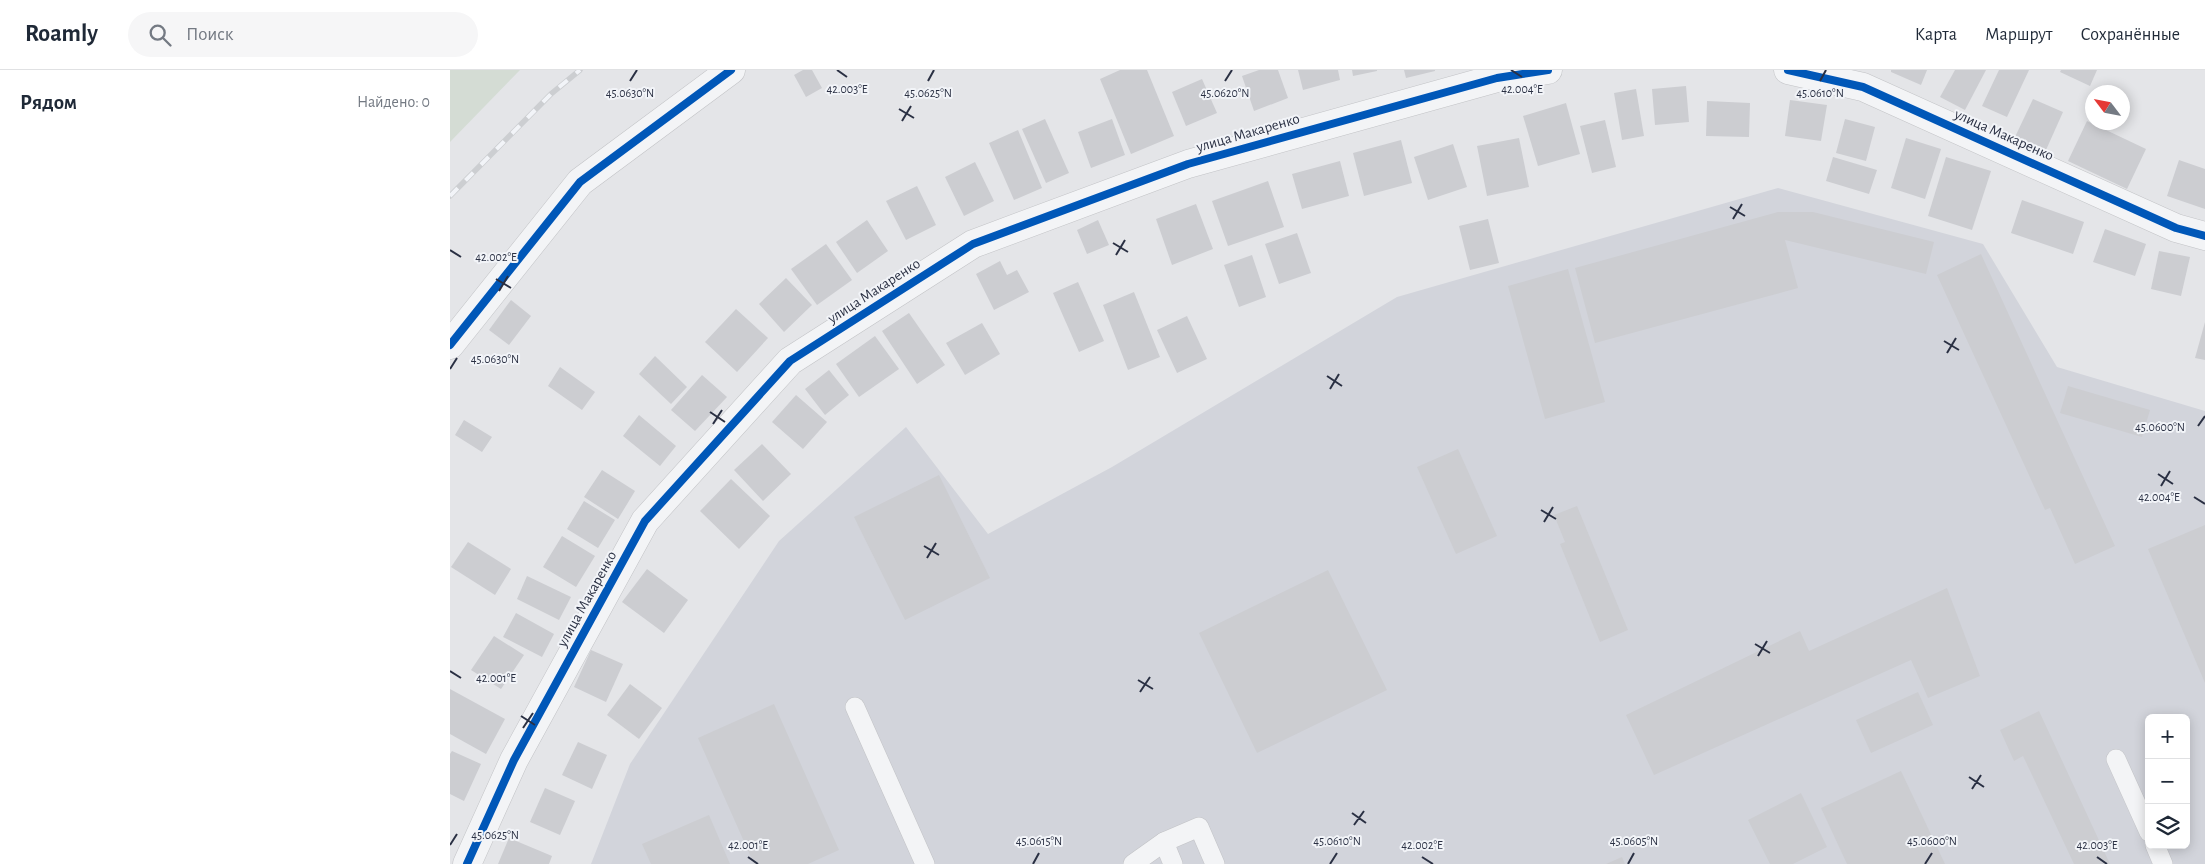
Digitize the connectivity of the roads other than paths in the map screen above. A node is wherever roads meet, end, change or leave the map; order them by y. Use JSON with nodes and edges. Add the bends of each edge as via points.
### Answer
{"nodes":[{"id":1,"x":731,"y":70,"type":"edge"},
{"id":2,"x":1548,"y":70,"type":"edge"},
{"id":3,"x":1788,"y":70,"type":"edge"},
{"id":4,"x":2205,"y":236,"type":"edge"},
{"id":5,"x":450,"y":345,"type":"edge"},
{"id":6,"x":855,"y":707,"type":"dead end"},
{"id":7,"x":2116,"y":759,"type":"dead end"},
{"id":8,"x":2145,"y":823,"type":"edge"},
{"id":9,"x":1164,"y":842,"type":"junction"},
{"id":10,"x":2157,"y":849,"type":"edge"},
{"id":11,"x":467,"y":864,"type":"edge"},
{"id":12,"x":925,"y":864,"type":"edge"},
{"id":13,"x":1134,"y":864,"type":"edge"},
{"id":14,"x":1174,"y":864,"type":"edge"},
{"id":15,"x":1215,"y":864,"type":"edge"},
{"id":16,"x":2163,"y":864,"type":"edge"}],
"edges":[{"from":1,"to":5,"type":"street","via":[[580,182]]},
{"from":2,"to":11,"type":"street","name":"улица Макаренко","via":[[1496,78],[1188,164],[973,244],[790,361],[645,521],[514,760]]},
{"from":3,"to":4,"type":"street","name":"улица Макаренко","via":[[1863,87],[2176,228]]},
{"from":6,"to":12,"type":"lane"},
{"from":7,"to":8,"type":"lane"},
{"from":9,"to":13,"type":"lane"},
{"from":9,"to":14,"type":"lane"},
{"from":9,"to":15,"type":"lane","via":[[1199,827]]},
{"from":10,"to":16,"type":"lane"}]}
